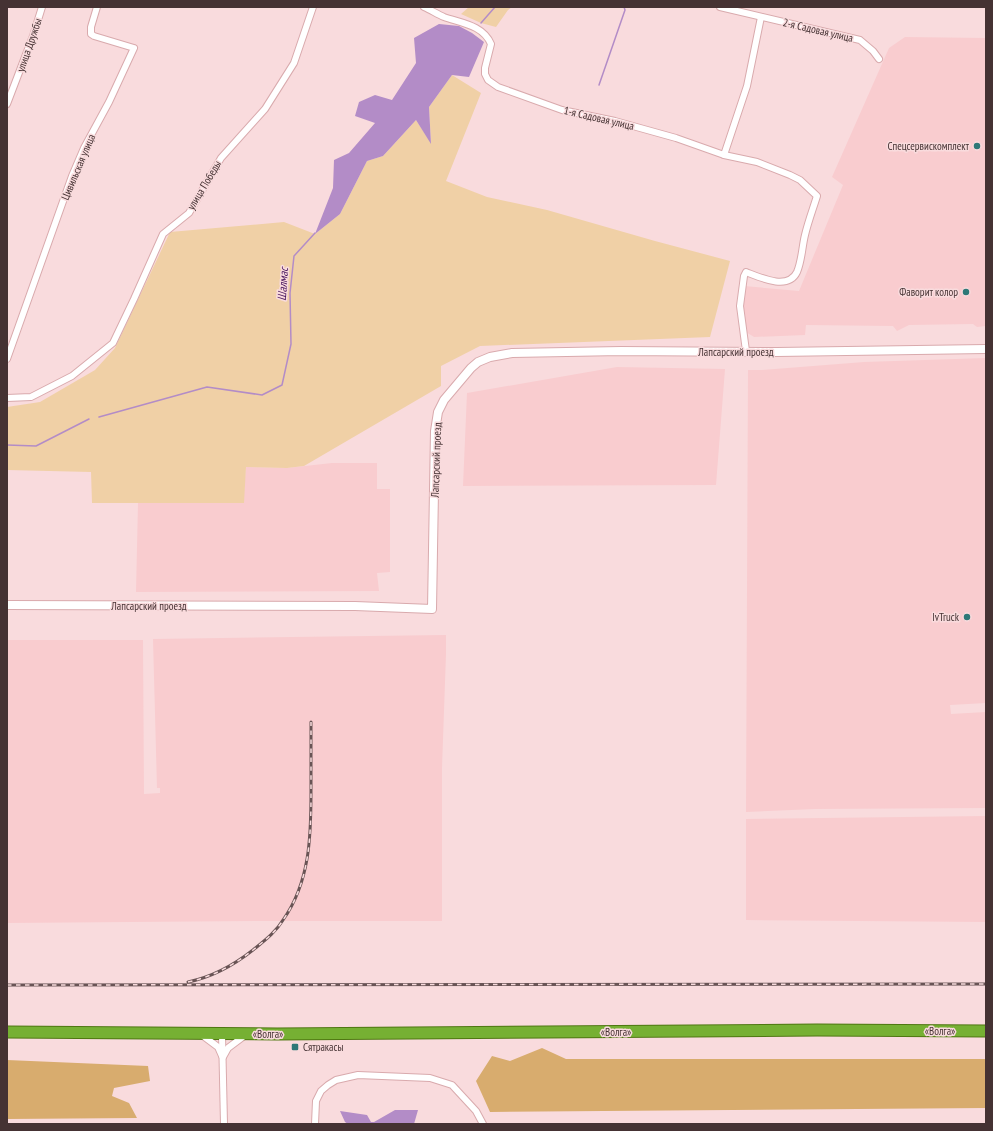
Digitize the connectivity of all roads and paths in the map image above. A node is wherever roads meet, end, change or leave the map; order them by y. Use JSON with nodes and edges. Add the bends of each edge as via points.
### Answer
{"nodes":[{"id":1,"x":42,"y":7,"type":"edge"},
{"id":2,"x":97,"y":7,"type":"edge"},
{"id":3,"x":313,"y":7,"type":"edge"},
{"id":4,"x":424,"y":7,"type":"edge"},
{"id":5,"x":720,"y":7,"type":"edge"},
{"id":6,"x":751,"y":7,"type":"edge"},
{"id":7,"x":749,"y":14,"type":"junction"},
{"id":8,"x":761,"y":17,"type":"junction"},
{"id":9,"x":879,"y":59,"type":"dead end"},
{"id":10,"x":7,"y":104,"type":"edge"},
{"id":11,"x":724,"y":155,"type":"junction"},
{"id":12,"x":986,"y":348,"type":"edge"},
{"id":13,"x":746,"y":351,"type":"junction"},
{"id":14,"x":7,"y":359,"type":"edge"},
{"id":15,"x":7,"y":398,"type":"edge"},
{"id":16,"x":7,"y":605,"type":"edge"},
{"id":17,"x":986,"y":1031,"type":"edge"},
{"id":18,"x":7,"y":1032,"type":"edge"},
{"id":19,"x":200,"y":1034,"type":"junction"},
{"id":20,"x":222,"y":1034,"type":"junction"},
{"id":21,"x":247,"y":1034,"type":"junction"},
{"id":22,"x":223,"y":1057,"type":"junction"},
{"id":23,"x":224,"y":1124,"type":"edge"},
{"id":24,"x":315,"y":1124,"type":"edge"},
{"id":25,"x":484,"y":1124,"type":"edge"}],
"edges":[{"from":1,"to":10,"type":"street","name":"улица Дружбы"},
{"from":2,"to":14,"type":"street","name":"Цивильская улица","via":[[91,27],[92,34],[134,48],[75,169]]},
{"from":3,"to":15,"type":"street","name":"улица Победы","via":[[294,63],[266,109],[221,158],[189,213],[163,234],[113,343],[72,376],[31,397]]},
{"from":4,"to":11,"type":"street","name":"1-я Садовая улица","via":[[474,27],[486,36],[491,44],[485,74],[488,80],[498,87],[562,110],[615,121]]},
{"from":5,"to":7,"type":"street","name":"2-я Садовая улица"},
{"from":6,"to":7,"type":"street"},
{"from":7,"to":8,"type":"street","name":"2-я Садовая улица"},
{"from":8,"to":9,"type":"street","name":"2-я Садовая улица","via":[[860,40]]},
{"from":8,"to":11,"type":"street","via":[[747,86]]},
{"from":11,"to":13,"type":"street","name":"1-я Садовая улица","via":[[757,162],[790,175],[817,196],[794,276],[778,282],[746,272],[742,283],[740,306]]},
{"from":12,"to":13,"type":"street","name":"Лапсарский проезд"},
{"from":13,"to":16,"type":"street","name":"Лапсарский проезд","via":[[621,350],[512,353],[478,362],[444,400],[438,412],[435,431],[432,609],[355,606]]},
{"from":17,"to":21,"type":"highway","name":"«Волга»"},
{"from":18,"to":19,"type":"highway","name":"«Волга»"},
{"from":19,"to":20,"type":"highway","name":"«Волга»"},
{"from":19,"to":22,"type":"street","via":[[218,1047]]},
{"from":20,"to":21,"type":"highway","name":"«Волга»"},
{"from":20,"to":22,"type":"street"},
{"from":21,"to":22,"type":"street","via":[[228,1048]]},
{"from":22,"to":23,"type":"street"},
{"from":24,"to":25,"type":"street","via":[[316,1101],[321,1091],[336,1080],[358,1075],[430,1078],[452,1085],[476,1111]]}]}
